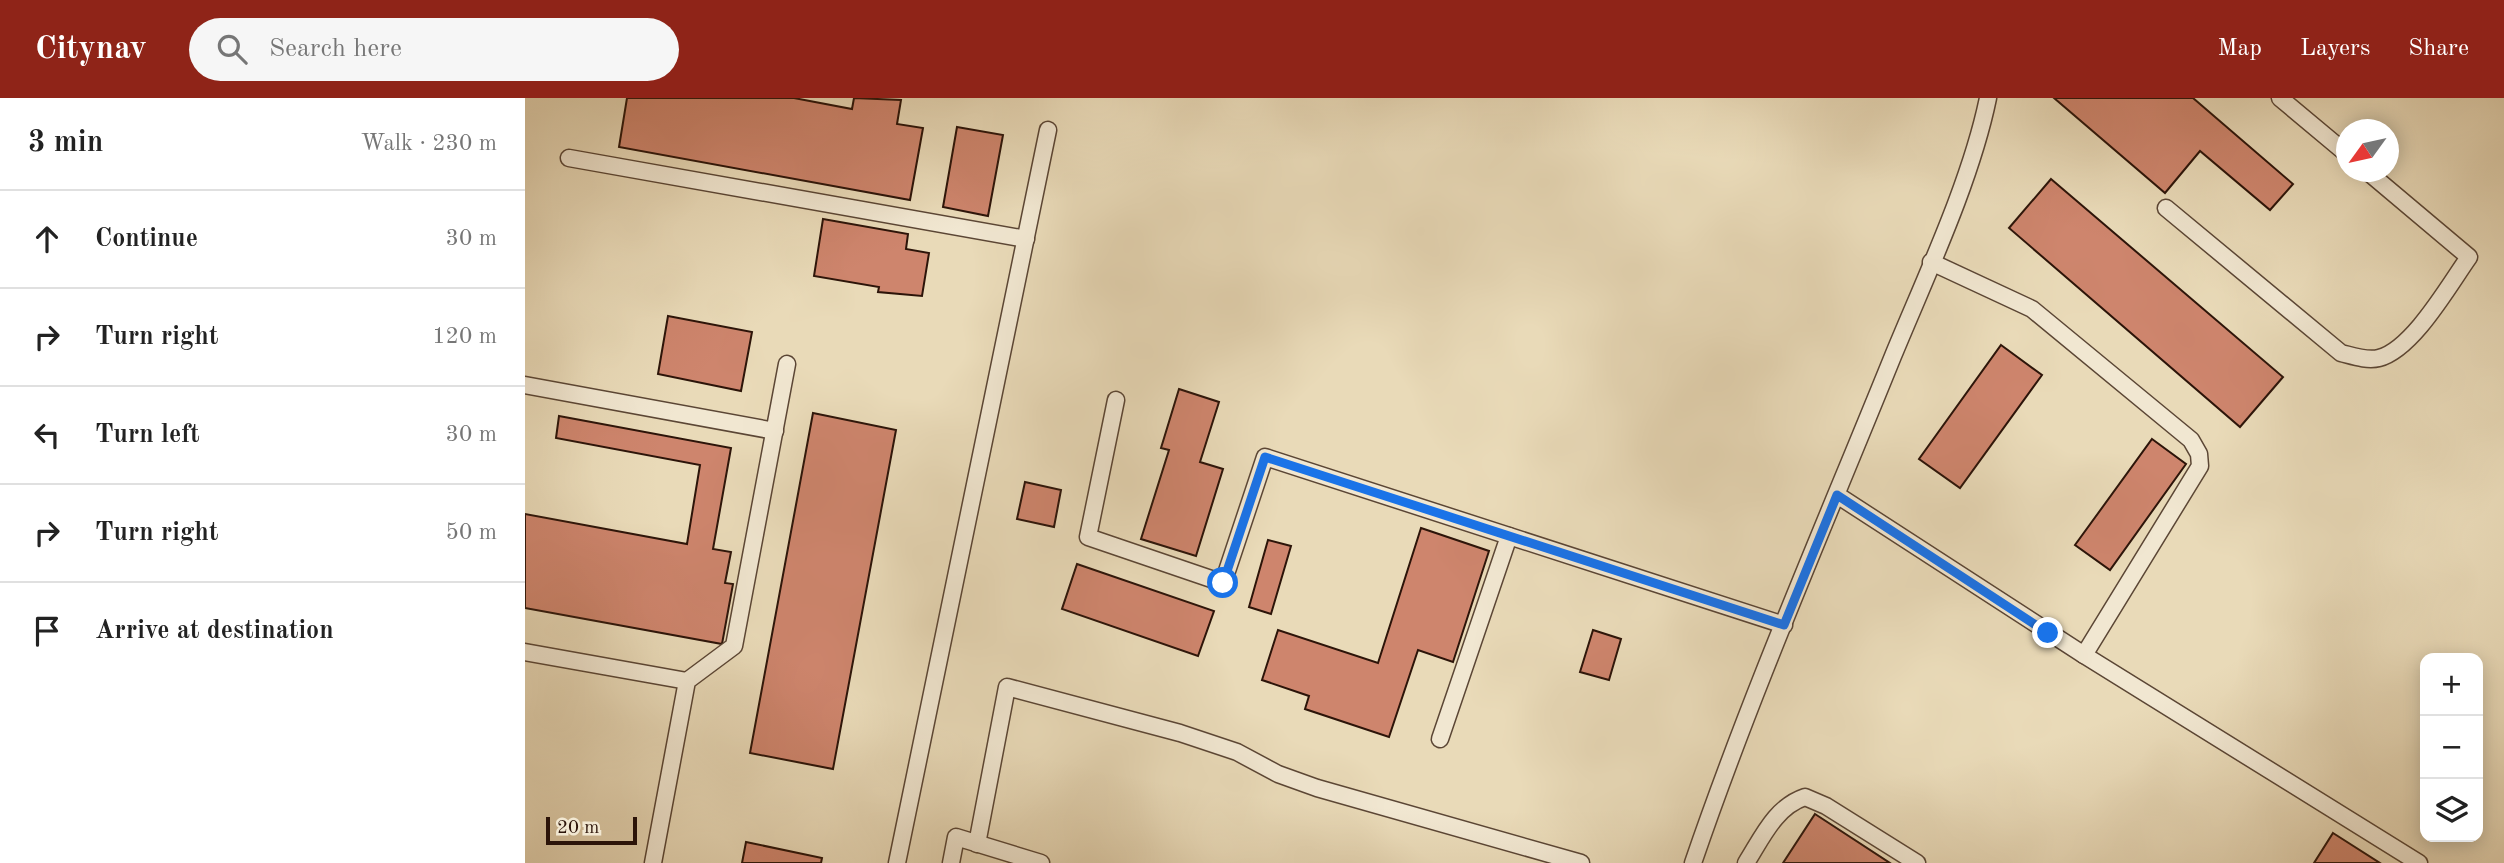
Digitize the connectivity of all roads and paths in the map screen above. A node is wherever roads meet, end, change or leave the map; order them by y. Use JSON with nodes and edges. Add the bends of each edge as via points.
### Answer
{"nodes":[{"id":1,"x":1988,"y":98,"type":"edge"},
{"id":2,"x":2280,"y":98,"type":"edge"},
{"id":3,"x":1048,"y":130,"type":"dead end"},
{"id":4,"x":2336,"y":145,"type":"edge"},
{"id":5,"x":569,"y":158,"type":"dead end"},
{"id":6,"x":2380,"y":182,"type":"edge"},
{"id":7,"x":2166,"y":208,"type":"dead end"},
{"id":8,"x":1026,"y":239,"type":"junction"},
{"id":9,"x":1931,"y":262,"type":"junction"},
{"id":10,"x":787,"y":364,"type":"dead end"},
{"id":11,"x":525,"y":385,"type":"edge"},
{"id":12,"x":1117,"y":400,"type":"dead end"},
{"id":13,"x":775,"y":431,"type":"junction"},
{"id":14,"x":1837,"y":495,"type":"junction"},
{"id":15,"x":1509,"y":536,"type":"junction"},
{"id":16,"x":1784,"y":625,"type":"junction"},
{"id":17,"x":525,"y":652,"type":"edge"},
{"id":18,"x":2084,"y":655,"type":"junction"},
{"id":19,"x":687,"y":681,"type":"junction"},
{"id":20,"x":1440,"y":739,"type":"dead end"},
{"id":21,"x":977,"y":844,"type":"junction"},
{"id":22,"x":653,"y":863,"type":"edge"},
{"id":23,"x":897,"y":863,"type":"edge"},
{"id":24,"x":951,"y":863,"type":"edge"},
{"id":25,"x":1041,"y":863,"type":"edge"},
{"id":26,"x":1581,"y":863,"type":"edge"},
{"id":27,"x":1693,"y":863,"type":"edge"},
{"id":28,"x":1746,"y":863,"type":"edge"},
{"id":29,"x":1917,"y":863,"type":"edge"},
{"id":30,"x":2419,"y":863,"type":"edge"}],
"edges":[{"from":1,"to":9,"type":"lane","via":[[1982,129]]},
{"from":2,"to":4,"type":"lane"},
{"from":3,"to":8,"type":"lane"},
{"from":5,"to":8,"type":"lane"},
{"from":6,"to":7,"type":"lane","via":[[2469,257],[2423,322],[2399,347],[2379,358],[2341,353]]},
{"from":8,"to":23,"type":"lane"},
{"from":9,"to":14,"type":"lane"},
{"from":9,"to":18,"type":"lane","via":[[2032,309],[2191,440],[2199,454],[2200,466]]},
{"from":10,"to":13,"type":"lane"},
{"from":11,"to":13,"type":"lane"},
{"from":12,"to":15,"type":"lane","via":[[1088,537],[1223,583],[1265,457]]},
{"from":13,"to":19,"type":"lane","via":[[734,646]]},
{"from":14,"to":16,"type":"lane"},
{"from":14,"to":18,"type":"lane"},
{"from":15,"to":16,"type":"lane"},
{"from":15,"to":20,"type":"lane"},
{"from":16,"to":27,"type":"lane"},
{"from":17,"to":19,"type":"lane"},
{"from":18,"to":30,"type":"lane"},
{"from":19,"to":22,"type":"lane"},
{"from":21,"to":24,"type":"lane","via":[[956,837]]},
{"from":21,"to":25,"type":"lane"},
{"from":21,"to":26,"type":"lane","via":[[1007,687],[1180,733],[1237,752],[1317,788]]},
{"from":28,"to":29,"type":"lane","via":[[1777,815],[1805,797]]}]}
